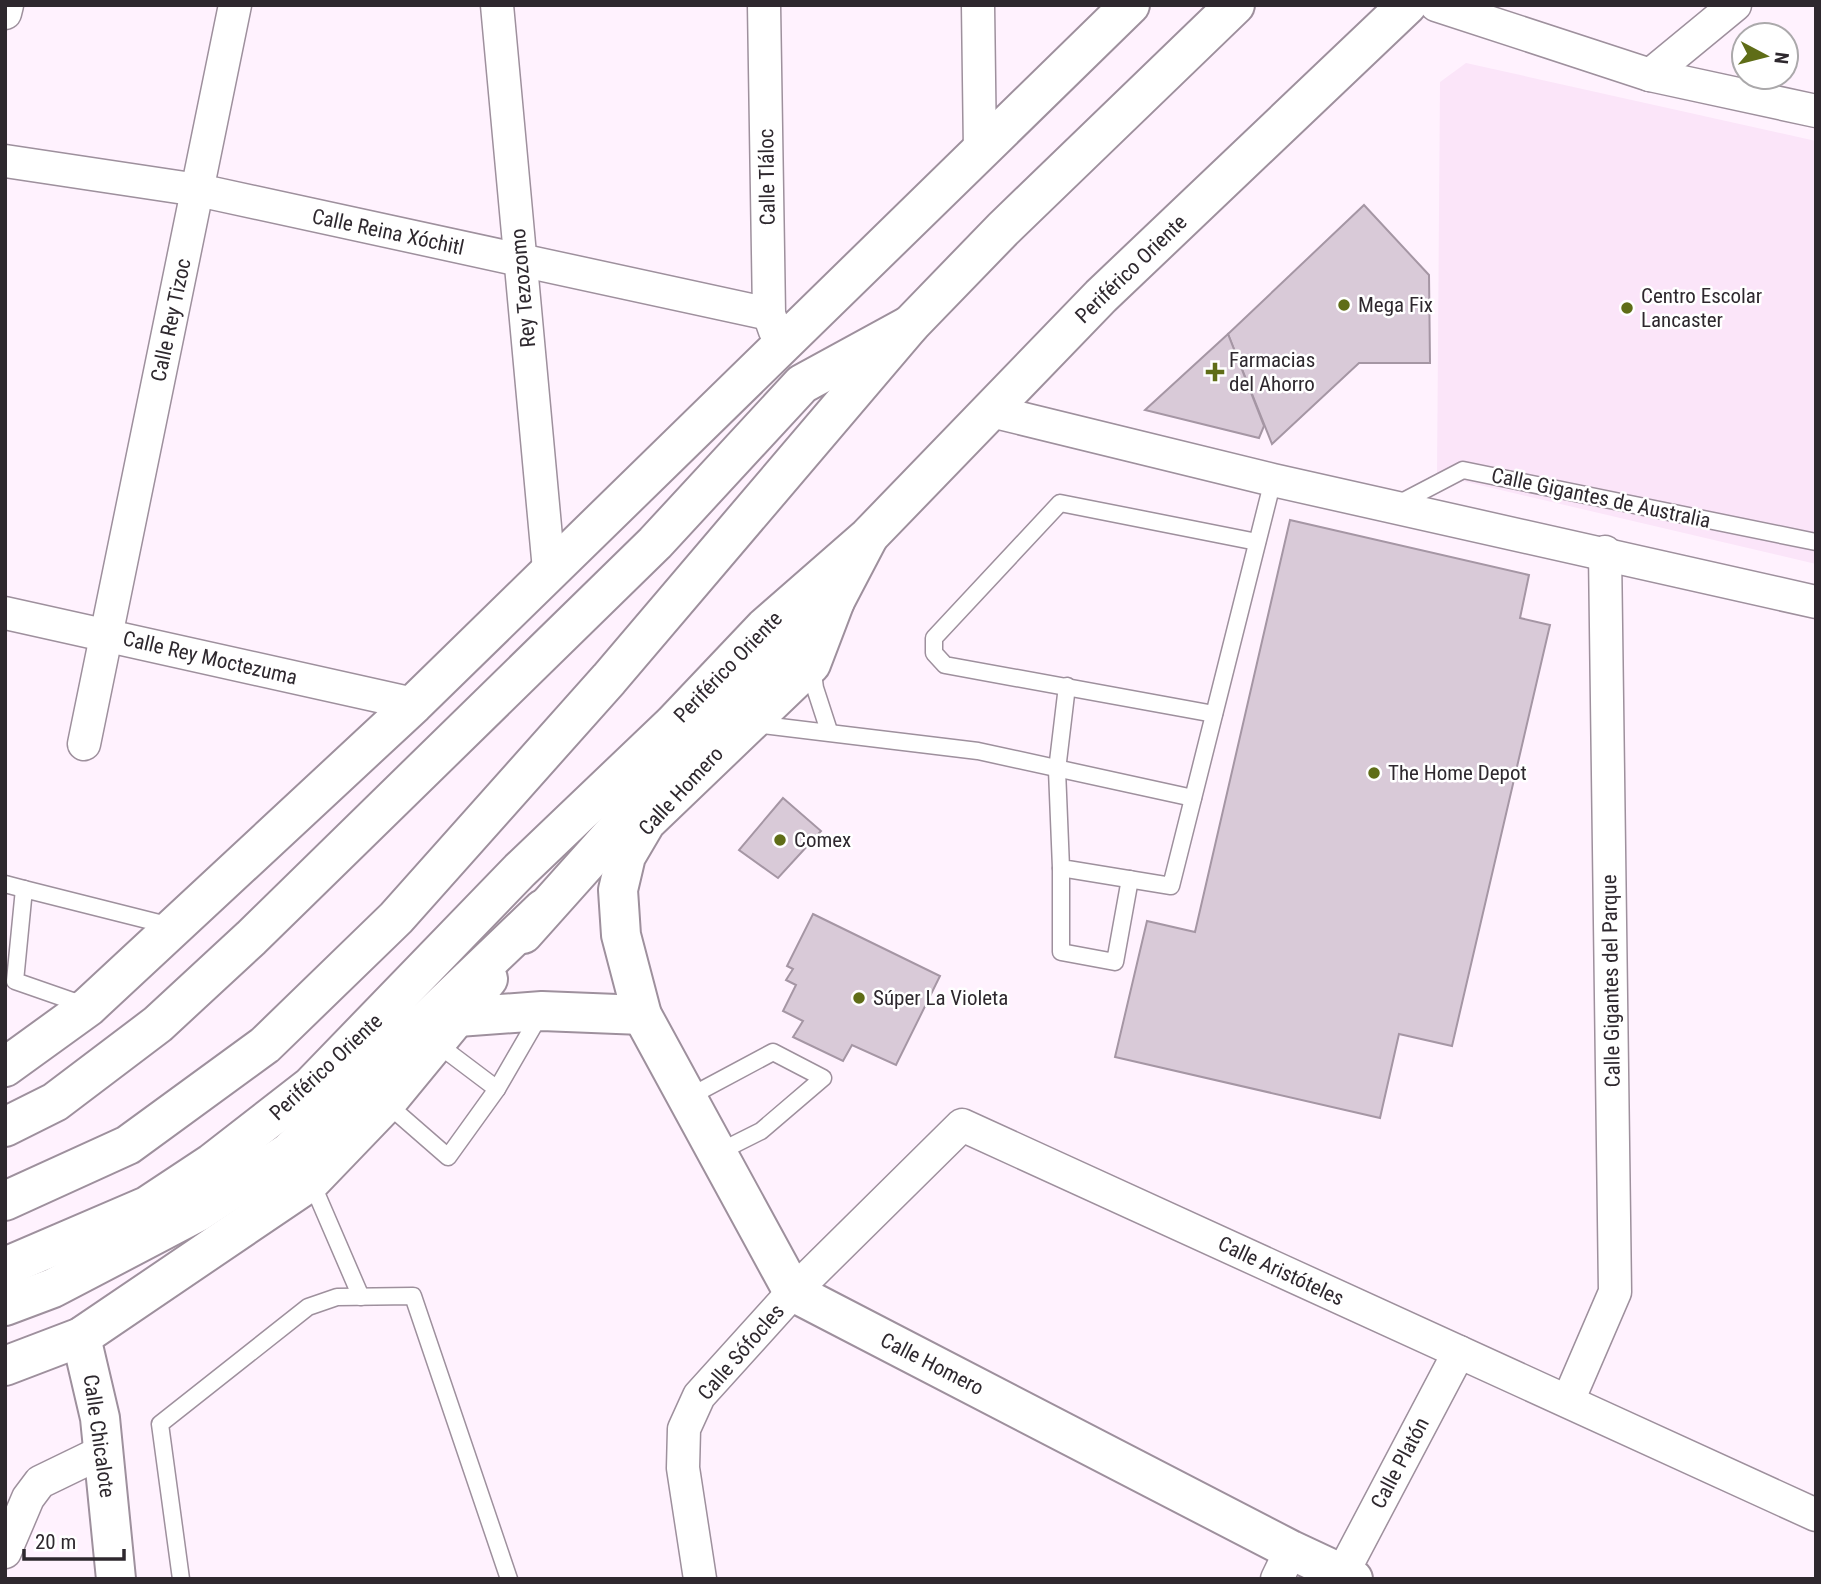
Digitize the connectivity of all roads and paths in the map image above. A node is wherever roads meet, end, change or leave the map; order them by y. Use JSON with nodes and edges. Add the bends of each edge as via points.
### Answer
{"nodes":[{"id":1,"x":7,"y":5,"type":"edge"},
{"id":2,"x":235,"y":5,"type":"edge"},
{"id":3,"x":497,"y":5,"type":"edge"},
{"id":4,"x":764,"y":5,"type":"edge"},
{"id":5,"x":978,"y":5,"type":"edge"},
{"id":6,"x":1130,"y":5,"type":"edge"},
{"id":7,"x":1235,"y":5,"type":"edge"},
{"id":8,"x":1407,"y":5,"type":"edge"},
{"id":9,"x":1436,"y":5,"type":"edge"},
{"id":10,"x":1735,"y":5,"type":"edge"},
{"id":11,"x":5,"y":13,"type":"edge"},
{"id":12,"x":1650,"y":75,"type":"junction"},
{"id":13,"x":1816,"y":110,"type":"edge"},
{"id":14,"x":980,"y":152,"type":"junction"},
{"id":15,"x":5,"y":161,"type":"edge"},
{"id":16,"x":198,"y":190,"type":"junction"},
{"id":17,"x":520,"y":261,"type":"junction"},
{"id":18,"x":911,"y":324,"type":"junction"},
{"id":19,"x":775,"y":330,"type":"junction"},
{"id":20,"x":802,"y":384,"type":"junction"},
{"id":21,"x":991,"y":411,"type":"junction"},
{"id":22,"x":691,"y":431,"type":"junction"},
{"id":23,"x":1273,"y":480,"type":"junction"},
{"id":24,"x":1394,"y":506,"type":"junction"},
{"id":25,"x":868,"y":537,"type":"junction"},
{"id":26,"x":1258,"y":542,"type":"junction"},
{"id":27,"x":1816,"y":542,"type":"edge"},
{"id":28,"x":1605,"y":552,"type":"junction"},
{"id":29,"x":550,"y":570,"type":"junction"},
{"id":30,"x":835,"y":601,"type":"junction"},
{"id":31,"x":1816,"y":602,"type":"edge"},
{"id":32,"x":5,"y":613,"type":"edge"},
{"id":33,"x":107,"y":635,"type":"junction"},
{"id":34,"x":811,"y":664,"type":"junction"},
{"id":35,"x":1066,"y":686,"type":"junction"},
{"id":36,"x":414,"y":704,"type":"junction"},
{"id":37,"x":1214,"y":714,"type":"junction"},
{"id":38,"x":747,"y":723,"type":"junction"},
{"id":39,"x":829,"y":731,"type":"junction"},
{"id":40,"x":84,"y":744,"type":"dead end"},
{"id":41,"x":1057,"y":770,"type":"junction"},
{"id":42,"x":1193,"y":798,"type":"junction"},
{"id":43,"x":1061,"y":868,"type":"junction"},
{"id":44,"x":1130,"y":879,"type":"junction"},
{"id":45,"x":5,"y":884,"type":"edge"},
{"id":46,"x":24,"y":889,"type":"junction"},
{"id":47,"x":543,"y":909,"type":"junction"},
{"id":48,"x":174,"y":926,"type":"junction"},
{"id":49,"x":88,"y":1007,"type":"junction"},
{"id":50,"x":542,"y":1011,"type":"junction"},
{"id":51,"x":642,"y":1015,"type":"junction"},
{"id":52,"x":447,"y":1030,"type":"junction"},
{"id":53,"x":5,"y":1067,"type":"edge"},
{"id":54,"x":498,"y":1089,"type":"junction"},
{"id":55,"x":687,"y":1098,"type":"junction"},
{"id":56,"x":386,"y":1103,"type":"junction"},
{"id":57,"x":5,"y":1127,"type":"edge"},
{"id":58,"x":717,"y":1153,"type":"junction"},
{"id":59,"x":311,"y":1181,"type":"junction"},
{"id":60,"x":5,"y":1201,"type":"edge"},
{"id":61,"x":5,"y":1267,"type":"edge"},
{"id":62,"x":793,"y":1292,"type":"junction"},
{"id":63,"x":361,"y":1297,"type":"junction"},
{"id":64,"x":5,"y":1306,"type":"edge"},
{"id":65,"x":81,"y":1337,"type":"junction"},
{"id":66,"x":1459,"y":1352,"type":"junction"},
{"id":67,"x":5,"y":1366,"type":"edge"},
{"id":68,"x":1568,"y":1401,"type":"junction"},
{"id":69,"x":104,"y":1451,"type":"junction"},
{"id":70,"x":1816,"y":1515,"type":"edge"},
{"id":71,"x":5,"y":1552,"type":"edge"},
{"id":72,"x":1284,"y":1565,"type":"edge"},
{"id":73,"x":1347,"y":1576,"type":"edge"},
{"id":74,"x":116,"y":1579,"type":"edge"},
{"id":75,"x":181,"y":1579,"type":"edge"},
{"id":76,"x":509,"y":1579,"type":"edge"},
{"id":77,"x":700,"y":1579,"type":"edge"}],
"edges":[{"from":1,"to":11,"type":"street"},
{"from":2,"to":16,"type":"street","name":"Calle Rey Tizoc"},
{"from":3,"to":17,"type":"street","name":"Rey Tezozomo"},
{"from":4,"to":19,"type":"street","name":"Calle Tláloc"},
{"from":5,"to":14,"type":"street"},
{"from":6,"to":14,"type":"main road"},
{"from":7,"to":18,"type":"main road"},
{"from":8,"to":21,"type":"main road","name":"Periférico Oriente","via":[[1101,296]]},
{"from":9,"to":12,"type":"street"},
{"from":10,"to":12,"type":"street"},
{"from":12,"to":13,"type":"street"},
{"from":14,"to":19,"type":"main road"},
{"from":15,"to":16,"type":"street","name":"Calle Reina Xóchitl"},
{"from":16,"to":17,"type":"street","name":"Calle Reina Xóchitl"},
{"from":16,"to":33,"type":"street","name":"Calle Rey Tizoc"},
{"from":17,"to":19,"type":"street","name":"Calle Reina Xóchitl"},
{"from":17,"to":29,"type":"street","name":"Rey Tezozomo"},
{"from":18,"to":20,"type":"main road"},
{"from":18,"to":60,"type":"main road","via":[[609,679],[396,919],[265,1045],[139,1137]]},
{"from":19,"to":22,"type":"main road"},
{"from":20,"to":22,"type":"main road"},
{"from":20,"to":57,"type":"main road","via":[[655,543],[251,939],[159,1024],[55,1102]]},
{"from":21,"to":23,"type":"street"},
{"from":21,"to":25,"type":"main road","name":"Periférico Oriente"},
{"from":22,"to":29,"type":"main road"},
{"from":23,"to":24,"type":"street"},
{"from":23,"to":26,"type":"lane"},
{"from":24,"to":27,"type":"lane","name":"Calle Gigantes de Australia","via":[[1463,470]]},
{"from":24,"to":28,"type":"street"},
{"from":25,"to":30,"type":"main road"},
{"from":25,"to":61,"type":"main road","name":"Periférico Oriente","via":[[765,627],[311,1086],[212,1163],[147,1206]]},
{"from":26,"to":35,"type":"lane","via":[[1060,503],[934,638],[934,653],[945,665]]},
{"from":26,"to":37,"type":"lane"},
{"from":28,"to":31,"type":"street"},
{"from":28,"to":68,"type":"street","name":"Calle Gigantes del Parque","via":[[1615,1292]]},
{"from":29,"to":36,"type":"main road"},
{"from":30,"to":34,"type":"main road","name":"Calle Homero"},
{"from":30,"to":47,"type":"main road"},
{"from":32,"to":33,"type":"street","name":"Calle Rey Moctezuma"},
{"from":33,"to":36,"type":"street","name":"Calle Rey Moctezuma"},
{"from":33,"to":40,"type":"street","name":"Calle Rey Tizoc"},
{"from":34,"to":38,"type":"main road","name":"Calle Homero"},
{"from":34,"to":39,"type":"lane"},
{"from":35,"to":37,"type":"lane"},
{"from":35,"to":41,"type":"lane"},
{"from":36,"to":48,"type":"main road"},
{"from":37,"to":42,"type":"lane"},
{"from":38,"to":39,"type":"lane"},
{"from":38,"to":51,"type":"main road","name":"Calle Homero","via":[[646,822],[626,856],[618,890],[621,935]]},
{"from":39,"to":41,"type":"lane","via":[[854,738],[978,751]]},
{"from":41,"to":42,"type":"lane"},
{"from":41,"to":43,"type":"lane"},
{"from":42,"to":44,"type":"lane","via":[[1171,886]]},
{"from":43,"to":44,"type":"lane"},
{"from":43,"to":44,"type":"lane","via":[[1061,952],[1115,962]]},
{"from":45,"to":46,"type":"lane"},
{"from":46,"to":48,"type":"lane"},
{"from":46,"to":49,"type":"lane","via":[[15,981]]},
{"from":47,"to":52,"type":"main road"},
{"from":47,"to":64,"type":"main road","via":[[289,1152],[198,1212],[53,1288]]},
{"from":48,"to":49,"type":"main road"},
{"from":49,"to":53,"type":"main road"},
{"from":50,"to":51,"type":"main road"},
{"from":50,"to":52,"type":"main road"},
{"from":50,"to":54,"type":"lane"},
{"from":51,"to":55,"type":"main road","name":"Calle Homero"},
{"from":52,"to":54,"type":"lane"},
{"from":52,"to":56,"type":"main road"},
{"from":54,"to":56,"type":"lane","via":[[448,1157]]},
{"from":55,"to":58,"type":"main road","name":"Calle Homero"},
{"from":55,"to":58,"type":"lane","via":[[773,1052],[822,1078],[761,1131]]},
{"from":56,"to":59,"type":"main road"},
{"from":58,"to":62,"type":"main road","name":"Calle Homero"},
{"from":59,"to":63,"type":"lane"},
{"from":59,"to":65,"type":"main road"},
{"from":62,"to":66,"type":"street","name":"Calle Aristóteles","via":[[962,1125]]},
{"from":62,"to":72,"type":"main road","name":"Calle Homero"},
{"from":62,"to":77,"type":"street","name":"Calle Sófocles","via":[[699,1396],[684,1429],[683,1468]]},
{"from":63,"to":75,"type":"lane","via":[[337,1297],[308,1307],[160,1424]]},
{"from":63,"to":76,"type":"lane","via":[[413,1296]]},
{"from":65,"to":67,"type":"main road"},
{"from":65,"to":69,"type":"main road","name":"Calle Chicalote"},
{"from":66,"to":68,"type":"street","name":"Calle Aristóteles"},
{"from":66,"to":73,"type":"street","name":"Calle Platón"},
{"from":68,"to":70,"type":"street","name":"Calle Aristóteles"},
{"from":69,"to":71,"type":"street","via":[[40,1482],[28,1498]]},
{"from":69,"to":74,"type":"main road","name":"Calle Chicalote"},
{"from":72,"to":73,"type":"main road","name":"Calle Homero"}]}
